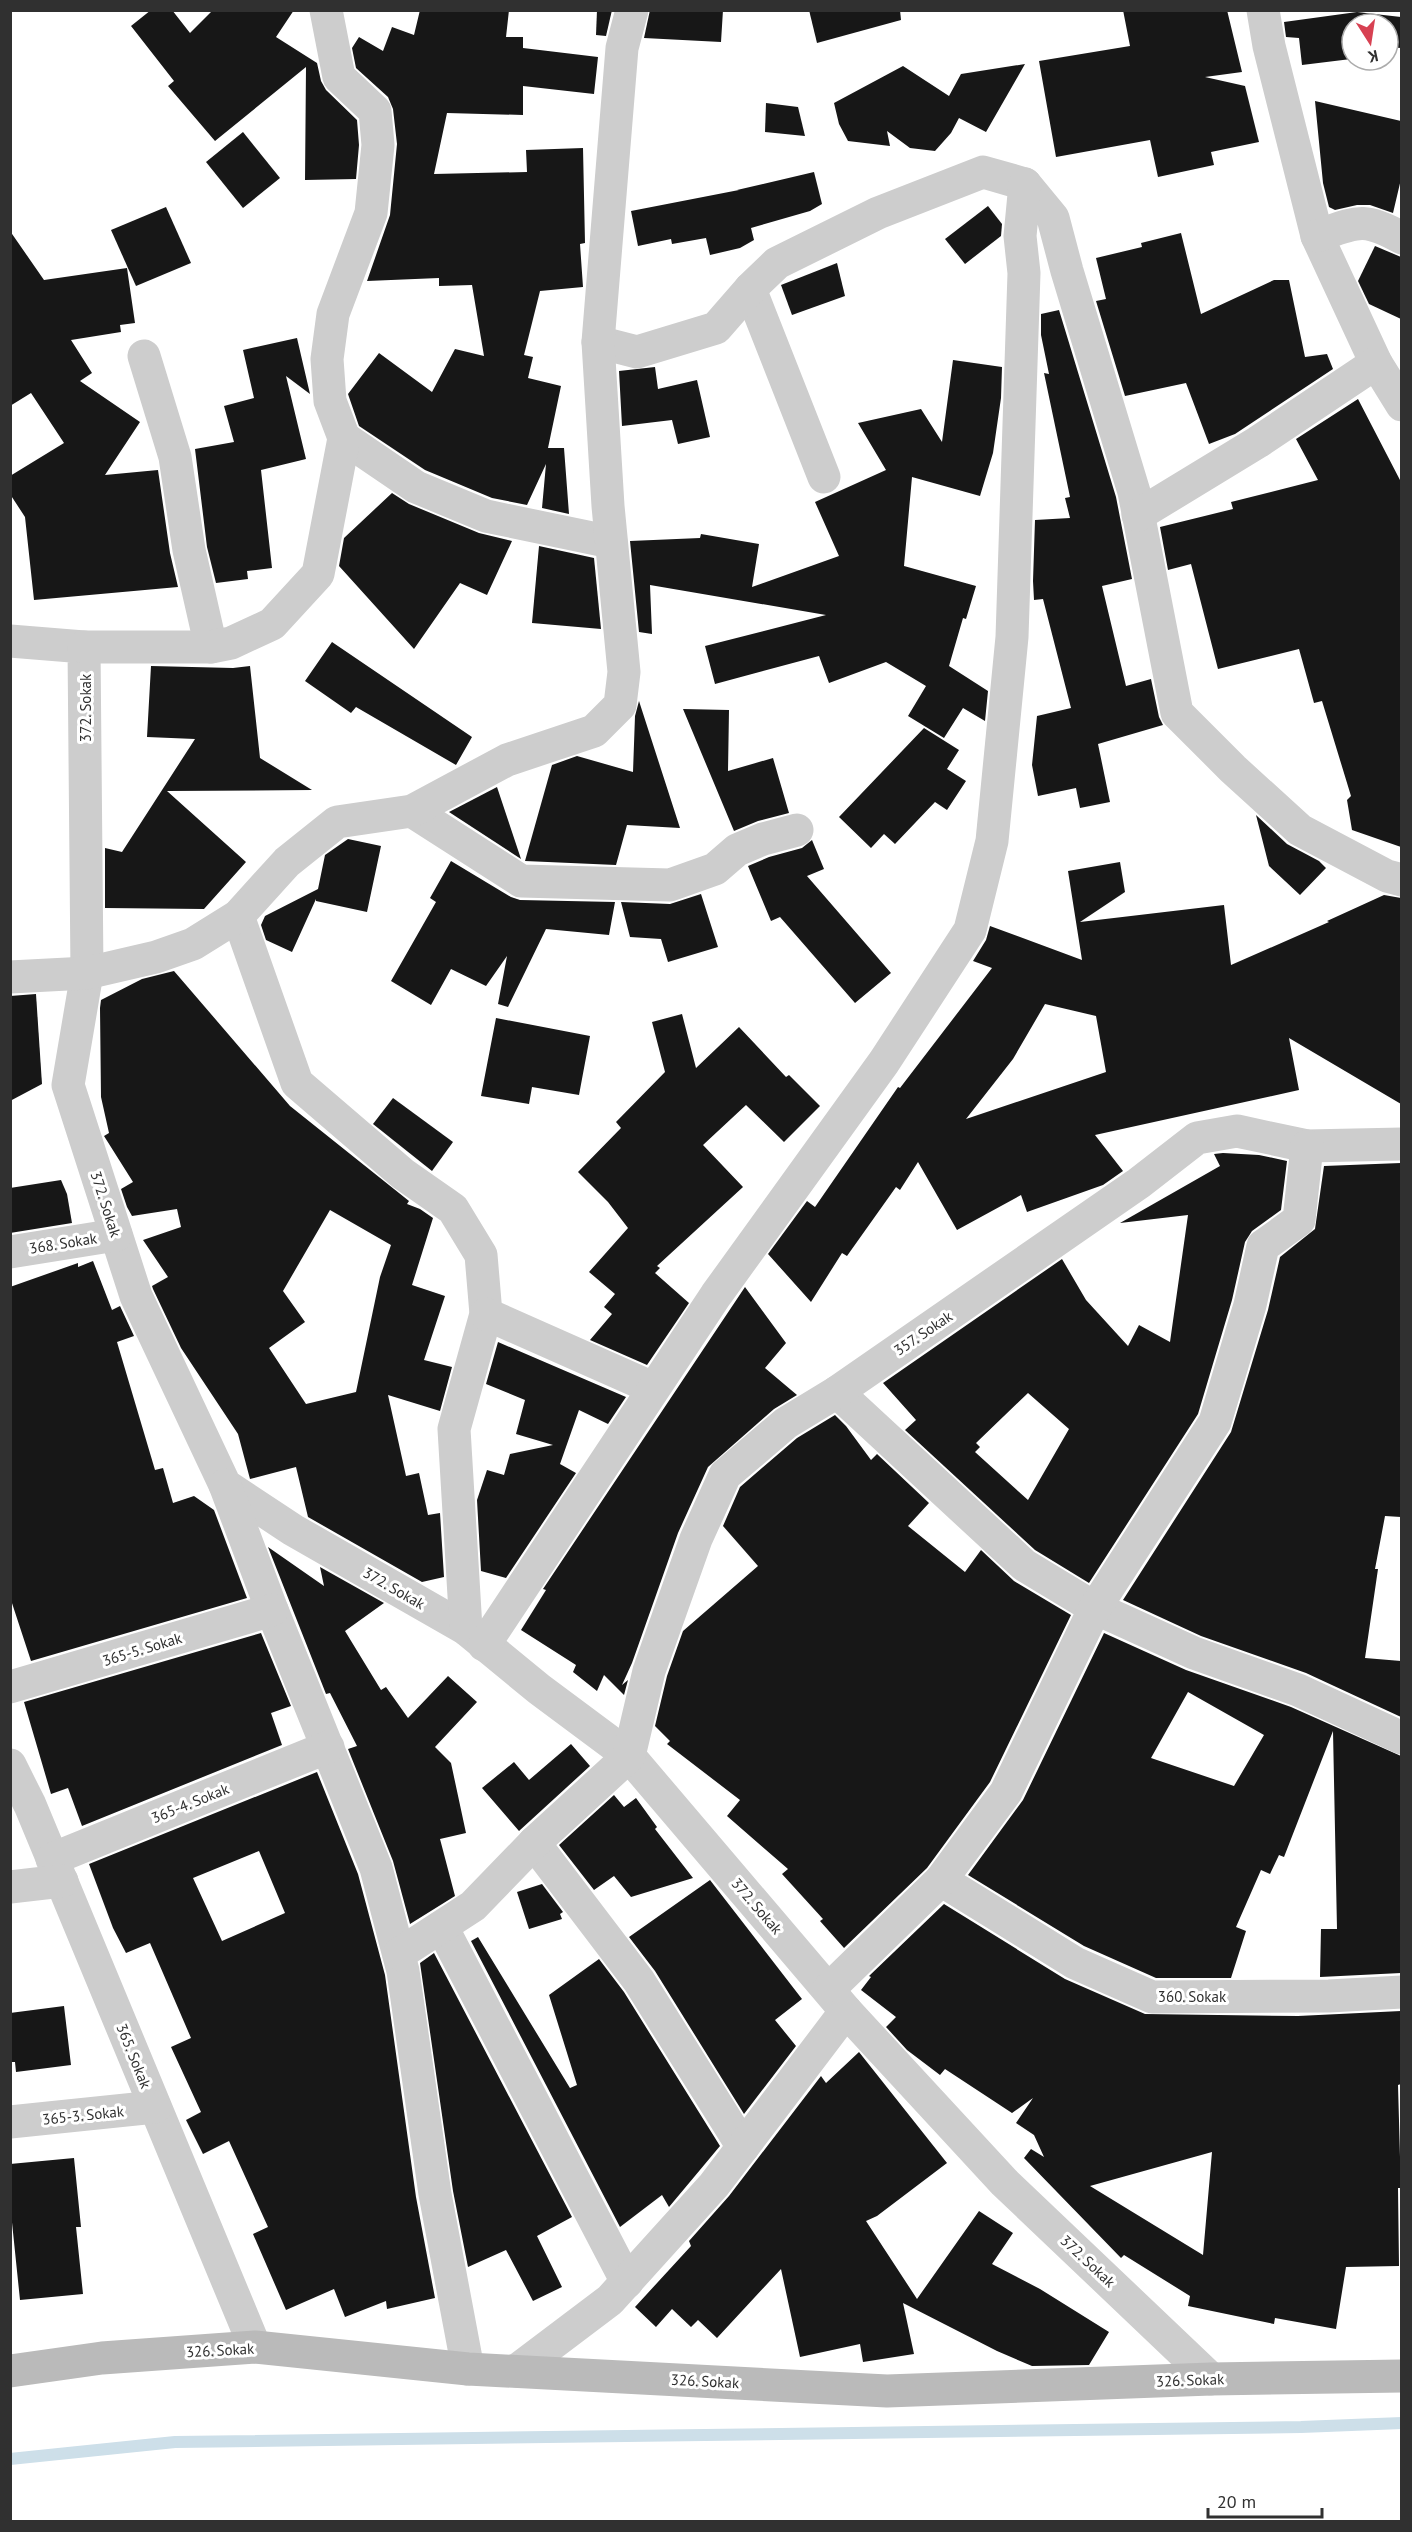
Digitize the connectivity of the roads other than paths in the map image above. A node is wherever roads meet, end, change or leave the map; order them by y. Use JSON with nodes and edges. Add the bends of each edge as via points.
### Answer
{"nodes":[{"id":1,"x":326,"y":10,"type":"edge"},
{"id":2,"x":632,"y":10,"type":"edge"},
{"id":3,"x":1263,"y":10,"type":"edge"},
{"id":4,"x":1025,"y":184,"type":"junction"},
{"id":5,"x":1317,"y":236,"type":"junction"},
{"id":6,"x":1401,"y":238,"type":"edge"},
{"id":7,"x":750,"y":289,"type":"junction"},
{"id":8,"x":598,"y":342,"type":"junction"},
{"id":9,"x":144,"y":356,"type":"dead end"},
{"id":10,"x":1376,"y":363,"type":"junction"},
{"id":11,"x":1401,"y":405,"type":"edge"},
{"id":12,"x":344,"y":438,"type":"junction"},
{"id":13,"x":824,"y":477,"type":"dead end"},
{"id":14,"x":1138,"y":515,"type":"junction"},
{"id":15,"x":611,"y":542,"type":"junction"},
{"id":16,"x":10,"y":641,"type":"edge"},
{"id":17,"x":84,"y":647,"type":"junction"},
{"id":18,"x":211,"y":647,"type":"junction"},
{"id":19,"x":412,"y":811,"type":"junction"},
{"id":20,"x":797,"y":830,"type":"dead end"},
{"id":21,"x":1401,"y":880,"type":"edge"},
{"id":22,"x":238,"y":916,"type":"junction"},
{"id":23,"x":87,"y":973,"type":"junction"},
{"id":24,"x":10,"y":977,"type":"edge"},
{"id":25,"x":1401,"y":1144,"type":"edge"},
{"id":26,"x":1307,"y":1146,"type":"junction"},
{"id":27,"x":116,"y":1235,"type":"junction"},
{"id":28,"x":10,"y":1252,"type":"edge"},
{"id":29,"x":486,"y":1314,"type":"junction"},
{"id":30,"x":653,"y":1388,"type":"junction"},
{"id":31,"x":837,"y":1392,"type":"junction"},
{"id":32,"x":225,"y":1485,"type":"junction"},
{"id":33,"x":1095,"y":1608,"type":"junction"},
{"id":34,"x":272,"y":1610,"type":"junction"},
{"id":35,"x":475,"y":1637,"type":"junction"},
{"id":36,"x":10,"y":1687,"type":"edge"},
{"id":37,"x":1401,"y":1738,"type":"edge"},
{"id":38,"x":328,"y":1747,"type":"junction"},
{"id":39,"x":629,"y":1756,"type":"junction"},
{"id":40,"x":10,"y":1765,"type":"edge"},
{"id":41,"x":534,"y":1843,"type":"junction"},
{"id":42,"x":57,"y":1870,"type":"junction"},
{"id":43,"x":941,"y":1880,"type":"junction"},
{"id":44,"x":10,"y":1887,"type":"edge"},
{"id":45,"x":440,"y":1928,"type":"junction"},
{"id":46,"x":399,"y":1954,"type":"junction"},
{"id":47,"x":1401,"y":1992,"type":"edge"},
{"id":48,"x":837,"y":2000,"type":"junction"},
{"id":49,"x":155,"y":2108,"type":"junction"},
{"id":50,"x":10,"y":2122,"type":"edge"},
{"id":51,"x":743,"y":2147,"type":"junction"},
{"id":52,"x":627,"y":2282,"type":"junction"},
{"id":53,"x":255,"y":2347,"type":"junction"},
{"id":54,"x":468,"y":2369,"type":"junction"},
{"id":55,"x":10,"y":2371,"type":"edge"},
{"id":56,"x":516,"y":2371,"type":"junction"},
{"id":57,"x":1401,"y":2376,"type":"edge"},
{"id":58,"x":1211,"y":2379,"type":"junction"}],
"edges":[{"from":1,"to":12,"type":"street","via":[[339,76],[375,111],[378,145],[371,213],[333,314],[327,359],[330,401]]},
{"from":2,"to":8,"type":"street","via":[[622,48]]},
{"from":3,"to":5,"type":"street"},
{"from":4,"to":7,"type":"street","via":[[983,172],[878,213],[777,263]]},
{"from":4,"to":14,"type":"street","via":[[1053,218]]},
{"from":4,"to":30,"type":"street","via":[[1020,236],[1024,273],[1012,638],[992,841],[970,930],[884,1062]]},
{"from":5,"to":6,"type":"street","via":[[1353,223],[1378,225]]},
{"from":5,"to":10,"type":"street"},
{"from":7,"to":8,"type":"street","via":[[716,328],[637,351]]},
{"from":7,"to":13,"type":"street"},
{"from":8,"to":15,"type":"street"},
{"from":9,"to":18,"type":"street","via":[[175,457],[189,550]]},
{"from":10,"to":11,"type":"street"},
{"from":10,"to":14,"type":"street","via":[[1258,442]]},
{"from":12,"to":15,"type":"street","via":[[416,487],[486,516]]},
{"from":12,"to":18,"type":"street","via":[[318,574],[272,624],[231,643]]},
{"from":14,"to":21,"type":"street","via":[[1177,713],[1300,830]]},
{"from":15,"to":19,"type":"street","via":[[624,672],[620,705],[594,731],[507,760]]},
{"from":16,"to":17,"type":"street"},
{"from":17,"to":18,"type":"street"},
{"from":17,"to":23,"type":"street","name":"372. Sokak"},
{"from":19,"to":20,"type":"street","via":[[521,881],[670,885],[715,869],[736,850]]},
{"from":19,"to":22,"type":"street","via":[[338,822],[287,862]]},
{"from":22,"to":23,"type":"street","via":[[193,944]]},
{"from":22,"to":29,"type":"street","via":[[297,1083],[403,1174],[453,1209],[481,1255]]},
{"from":23,"to":24,"type":"street"},
{"from":23,"to":27,"type":"street","name":"372. Sokak","via":[[68,1085]]},
{"from":25,"to":26,"type":"street","name":"357. Sokak"},
{"from":26,"to":31,"type":"street","name":"357. Sokak","via":[[1237,1131],[1197,1138],[1139,1183]]},
{"from":26,"to":33,"type":"street","via":[[1299,1220],[1263,1246],[1251,1305],[1215,1422]]},
{"from":27,"to":28,"type":"street","name":"368. Sokak"},
{"from":27,"to":32,"type":"street","name":"372. Sokak","via":[[136,1296]]},
{"from":29,"to":30,"type":"street"},
{"from":29,"to":35,"type":"street","via":[[454,1429]]},
{"from":30,"to":35,"type":"street"},
{"from":31,"to":33,"type":"street","via":[[1024,1565]]},
{"from":31,"to":39,"type":"street","name":"357. Sokak","via":[[786,1423],[725,1475],[696,1539],[649,1671]]},
{"from":32,"to":34,"type":"street"},
{"from":32,"to":35,"type":"street","name":"372. Sokak","via":[[293,1530]]},
{"from":33,"to":37,"type":"street","via":[[1194,1653],[1298,1690]]},
{"from":33,"to":43,"type":"street","via":[[1006,1792]]},
{"from":34,"to":36,"type":"street","name":"365-5. Sokak"},
{"from":34,"to":38,"type":"street"},
{"from":35,"to":39,"type":"street","name":"372. Sokak"},
{"from":38,"to":42,"type":"street","name":"365-4. Sokak"},
{"from":38,"to":46,"type":"street","via":[[376,1868]]},
{"from":39,"to":41,"type":"street"},
{"from":39,"to":48,"type":"street","name":"372. Sokak"},
{"from":40,"to":42,"type":"street","name":"365. Sokak"},
{"from":41,"to":45,"type":"street","via":[[473,1906]]},
{"from":41,"to":51,"type":"street","via":[[639,1981]]},
{"from":42,"to":44,"type":"street","name":"365-4. Sokak"},
{"from":42,"to":49,"type":"street","name":"365. Sokak"},
{"from":43,"to":47,"type":"street","name":"360. Sokak","via":[[1075,1963],[1152,1997]]},
{"from":43,"to":48,"type":"street"},
{"from":45,"to":46,"type":"street"},
{"from":45,"to":52,"type":"street"},
{"from":46,"to":54,"type":"street","via":[[435,2194]]},
{"from":48,"to":51,"type":"street"},
{"from":48,"to":58,"type":"street","name":"372. Sokak","via":[[1004,2182]]},
{"from":49,"to":50,"type":"street","name":"365-3. Sokak"},
{"from":49,"to":53,"type":"street","name":"365. Sokak"},
{"from":51,"to":52,"type":"street"},
{"from":52,"to":56,"type":"street","via":[[610,2300]]},
{"from":53,"to":54,"type":"street","name":"326. Sokak"},
{"from":53,"to":55,"type":"street","name":"326. Sokak","via":[[102,2358]]},
{"from":54,"to":56,"type":"street","name":"326. Sokak"},
{"from":56,"to":58,"type":"street","name":"326. Sokak","via":[[887,2391]]},
{"from":57,"to":58,"type":"street","name":"326. Sokak"}]}
